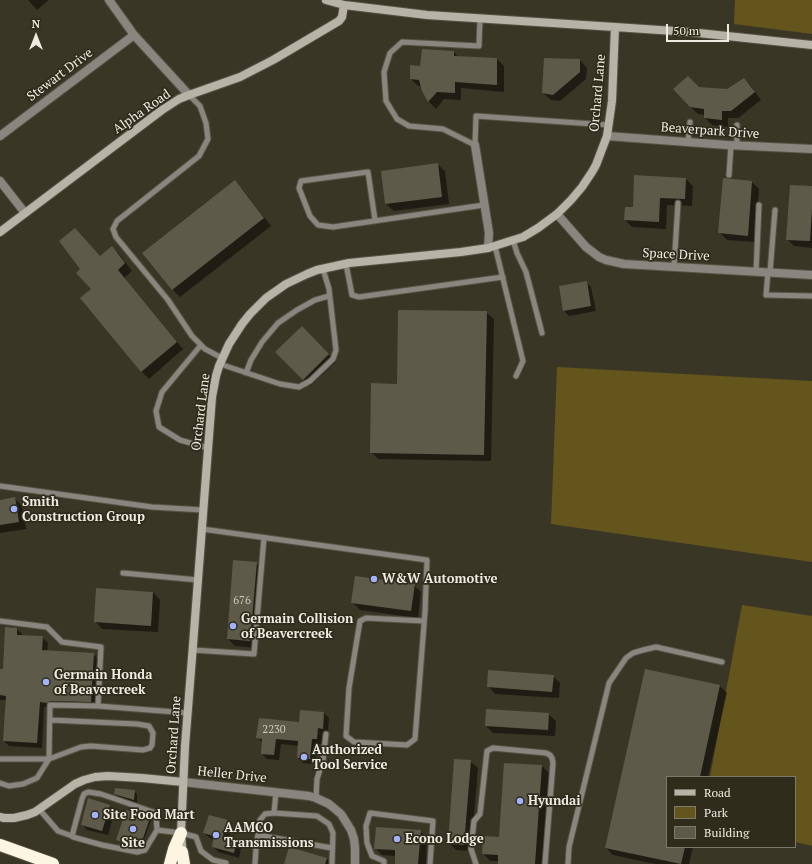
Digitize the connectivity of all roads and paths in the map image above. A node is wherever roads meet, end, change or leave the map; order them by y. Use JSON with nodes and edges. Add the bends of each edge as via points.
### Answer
{"nodes":[{"id":1,"x":109,"y":0,"type":"edge"},
{"id":2,"x":326,"y":0,"type":"edge"},
{"id":3,"x":344,"y":5,"type":"junction"},
{"id":4,"x":480,"y":18,"type":"junction"},
{"id":5,"x":615,"y":27,"type":"junction"},
{"id":6,"x":134,"y":35,"type":"junction"},
{"id":7,"x":812,"y":45,"type":"edge"},
{"id":8,"x":189,"y":95,"type":"junction"},
{"id":9,"x":690,"y":122,"type":"dead end"},
{"id":10,"x":609,"y":125,"type":"junction"},
{"id":11,"x":737,"y":125,"type":"dead end"},
{"id":12,"x":0,"y":136,"type":"edge"},
{"id":13,"x":607,"y":136,"type":"junction"},
{"id":14,"x":688,"y":142,"type":"junction"},
{"id":15,"x":475,"y":145,"type":"junction"},
{"id":16,"x":734,"y":145,"type":"junction"},
{"id":17,"x":812,"y":149,"type":"edge"},
{"id":18,"x":729,"y":175,"type":"dead end"},
{"id":19,"x":0,"y":181,"type":"edge"},
{"id":20,"x":678,"y":203,"type":"dead end"},
{"id":21,"x":484,"y":205,"type":"junction"},
{"id":22,"x":759,"y":205,"type":"dead end"},
{"id":23,"x":775,"y":210,"type":"dead end"},
{"id":24,"x":25,"y":214,"type":"junction"},
{"id":25,"x":557,"y":214,"type":"junction"},
{"id":26,"x":375,"y":220,"type":"junction"},
{"id":27,"x":0,"y":232,"type":"edge"},
{"id":28,"x":513,"y":240,"type":"junction"},
{"id":29,"x":492,"y":247,"type":"junction"},
{"id":30,"x":346,"y":264,"type":"junction"},
{"id":31,"x":674,"y":267,"type":"junction"},
{"id":32,"x":323,"y":269,"type":"junction"},
{"id":33,"x":756,"y":272,"type":"junction"},
{"id":34,"x":769,"y":272,"type":"junction"},
{"id":35,"x":812,"y":275,"type":"edge"},
{"id":36,"x":503,"y":277,"type":"junction"},
{"id":37,"x":329,"y":296,"type":"junction"},
{"id":38,"x":812,"y":296,"type":"edge"},
{"id":39,"x":542,"y":334,"type":"dead end"},
{"id":40,"x":201,"y":345,"type":"junction"},
{"id":41,"x":221,"y":361,"type":"junction"},
{"id":42,"x":246,"y":372,"type":"junction"},
{"id":43,"x":516,"y":376,"type":"dead end"},
{"id":44,"x":208,"y":448,"type":"junction"},
{"id":45,"x":0,"y":486,"type":"edge"},
{"id":46,"x":203,"y":510,"type":"junction"},
{"id":47,"x":202,"y":529,"type":"junction"},
{"id":48,"x":264,"y":538,"type":"junction"},
{"id":49,"x":123,"y":573,"type":"dead end"},
{"id":50,"x":198,"y":580,"type":"junction"},
{"id":51,"x":0,"y":621,"type":"edge"},
{"id":52,"x":424,"y":621,"type":"junction"},
{"id":53,"x":193,"y":650,"type":"junction"},
{"id":54,"x":722,"y":662,"type":"dead end"},
{"id":55,"x":98,"y":706,"type":"junction"},
{"id":56,"x":188,"y":712,"type":"junction"},
{"id":57,"x":50,"y":720,"type":"junction"},
{"id":58,"x":326,"y":734,"type":"dead end"},
{"id":59,"x":0,"y":759,"type":"edge"},
{"id":60,"x":50,"y":759,"type":"junction"},
{"id":61,"x":183,"y":782,"type":"junction"},
{"id":62,"x":0,"y":783,"type":"edge"},
{"id":63,"x":276,"y":792,"type":"junction"},
{"id":64,"x":316,"y":798,"type":"junction"},
{"id":65,"x":39,"y":809,"type":"junction"},
{"id":66,"x":274,"y":813,"type":"junction"},
{"id":67,"x":0,"y":817,"type":"edge"},
{"id":68,"x":158,"y":830,"type":"junction"},
{"id":69,"x":181,"y":833,"type":"junction"},
{"id":70,"x":258,"y":835,"type":"junction"},
{"id":71,"x":72,"y":836,"type":"junction"},
{"id":72,"x":0,"y":845,"type":"edge"},
{"id":73,"x":332,"y":848,"type":"junction"},
{"id":74,"x":0,"y":852,"type":"edge"},
{"id":75,"x":182,"y":852,"type":"joint"},
{"id":76,"x":226,"y":863,"type":"dead end"},
{"id":77,"x":34,"y":864,"type":"edge"},
{"id":78,"x":53,"y":864,"type":"edge"},
{"id":79,"x":170,"y":864,"type":"edge"},
{"id":80,"x":184,"y":864,"type":"edge"},
{"id":81,"x":255,"y":864,"type":"edge"},
{"id":82,"x":332,"y":864,"type":"edge"},
{"id":83,"x":355,"y":864,"type":"edge"},
{"id":84,"x":384,"y":864,"type":"edge"},
{"id":85,"x":430,"y":864,"type":"edge"},
{"id":86,"x":476,"y":864,"type":"edge"},
{"id":87,"x":545,"y":864,"type":"edge"},
{"id":88,"x":568,"y":864,"type":"edge"}],
"edges":[{"from":1,"to":6,"type":"street"},
{"from":2,"to":3,"type":"main road"},
{"from":3,"to":4,"type":"main road","via":[[427,15]]},
{"from":3,"to":8,"type":"main road","name":"Alpha Road","via":[[339,21],[274,60],[240,77]]},
{"from":4,"to":5,"type":"main road"},
{"from":4,"to":15,"type":"lane","via":[[479,46],[402,42],[390,53],[384,72],[386,101],[397,119],[409,126],[444,129]]},
{"from":5,"to":7,"type":"main road"},
{"from":5,"to":10,"type":"main road","name":"Orchard Lane"},
{"from":6,"to":8,"type":"street"},
{"from":6,"to":12,"type":"street","name":"Stewart Drive"},
{"from":8,"to":24,"type":"main road","name":"Alpha Road","via":[[162,110]]},
{"from":8,"to":40,"type":"lane","via":[[200,106],[206,123],[208,139],[199,156],[117,221],[113,229],[116,237]]},
{"from":9,"to":14,"type":"lane"},
{"from":10,"to":13,"type":"main road","name":"Orchard Lane"},
{"from":10,"to":15,"type":"lane","via":[[476,116]]},
{"from":11,"to":16,"type":"lane"},
{"from":13,"to":14,"type":"street","name":"Beaverpark Drive"},
{"from":13,"to":25,"type":"main road","name":"Orchard Lane","via":[[592,172],[575,196]]},
{"from":14,"to":16,"type":"street","name":"Beaverpark Drive"},
{"from":15,"to":21,"type":"street"},
{"from":16,"to":17,"type":"street","name":"Beaverpark Drive"},
{"from":16,"to":18,"type":"lane"},
{"from":19,"to":24,"type":"street"},
{"from":20,"to":31,"type":"lane"},
{"from":21,"to":26,"type":"lane"},
{"from":21,"to":29,"type":"street"},
{"from":22,"to":33,"type":"lane"},
{"from":23,"to":34,"type":"lane"},
{"from":24,"to":27,"type":"main road","name":"Alpha Road"},
{"from":25,"to":28,"type":"main road","name":"Orchard Lane","via":[[523,237]]},
{"from":25,"to":31,"type":"street","name":"Space Drive","via":[[586,247],[599,257],[624,264]]},
{"from":26,"to":26,"type":"lane","via":[[333,226],[318,225],[310,216],[299,188],[301,182],[368,172]]},
{"from":28,"to":29,"type":"main road","name":"Orchard Lane"},
{"from":28,"to":39,"type":"lane","via":[[526,272]]},
{"from":29,"to":30,"type":"main road","name":"Orchard Lane"},
{"from":29,"to":36,"type":"lane"},
{"from":30,"to":32,"type":"main road","name":"Orchard Lane"},
{"from":30,"to":36,"type":"lane","via":[[352,295],[359,297]]},
{"from":31,"to":33,"type":"street","name":"Space Drive"},
{"from":32,"to":37,"type":"lane"},
{"from":32,"to":41,"type":"main road","name":"Orchard Lane","via":[[295,279],[266,298],[242,324]]},
{"from":33,"to":34,"type":"street","name":"Space Drive"},
{"from":34,"to":35,"type":"street","name":"Space Drive"},
{"from":34,"to":38,"type":"lane","via":[[766,295]]},
{"from":36,"to":43,"type":"lane","via":[[523,361]]},
{"from":37,"to":42,"type":"lane","via":[[315,300],[278,323],[262,342]]},
{"from":37,"to":42,"type":"lane","via":[[336,350],[333,359],[310,381],[299,387],[280,384]]},
{"from":40,"to":41,"type":"lane"},
{"from":40,"to":44,"type":"lane","via":[[162,392],[156,411],[159,427],[180,440]]},
{"from":41,"to":42,"type":"lane"},
{"from":41,"to":44,"type":"main road","name":"Orchard Lane","via":[[212,397]]},
{"from":44,"to":46,"type":"main road","name":"Orchard Lane"},
{"from":45,"to":46,"type":"lane","via":[[152,507]]},
{"from":46,"to":47,"type":"main road","name":"Orchard Lane"},
{"from":47,"to":48,"type":"lane"},
{"from":47,"to":50,"type":"main road","name":"Orchard Lane"},
{"from":48,"to":52,"type":"lane","via":[[427,560]]},
{"from":48,"to":53,"type":"lane","via":[[254,654]]},
{"from":49,"to":50,"type":"lane"},
{"from":50,"to":53,"type":"main road","name":"Orchard Lane"},
{"from":51,"to":55,"type":"lane","via":[[47,627],[62,642],[101,647]]},
{"from":52,"to":52,"type":"lane","via":[[415,739],[407,744],[354,742],[346,736],[349,688],[360,621],[366,618]]},
{"from":53,"to":56,"type":"main road","name":"Orchard Lane"},
{"from":54,"to":88,"type":"lane","via":[[656,647],[633,653],[620,665],[609,683],[569,847]]},
{"from":55,"to":56,"type":"lane"},
{"from":55,"to":57,"type":"lane","via":[[50,705]]},
{"from":56,"to":61,"type":"main road","name":"Orchard Lane"},
{"from":57,"to":60,"type":"lane"},
{"from":57,"to":60,"type":"lane","via":[[137,724],[149,726],[153,733],[152,745],[143,750],[91,746],[81,747]]},
{"from":58,"to":64,"type":"lane","via":[[324,760],[317,779]]},
{"from":59,"to":60,"type":"lane"},
{"from":60,"to":62,"type":"lane","via":[[37,778],[9,786]]},
{"from":61,"to":63,"type":"street","name":"Heller Drive"},
{"from":61,"to":65,"type":"main road","name":"Heller Drive","via":[[115,776],[95,777],[75,784]]},
{"from":61,"to":69,"type":"main road","name":"Orchard Lane"},
{"from":63,"to":64,"type":"street","name":"Heller Drive"},
{"from":63,"to":66,"type":"lane"},
{"from":64,"to":83,"type":"street","name":"Heller Drive","via":[[335,808],[347,822],[354,839]]},
{"from":65,"to":67,"type":"main road","name":"Heller Drive","via":[[20,816]]},
{"from":65,"to":71,"type":"lane","via":[[58,831]]},
{"from":66,"to":70,"type":"lane","via":[[265,814],[260,820]]},
{"from":66,"to":73,"type":"lane","via":[[317,816],[329,824],[333,833]]},
{"from":68,"to":69,"type":"lane"},
{"from":68,"to":71,"type":"lane","via":[[145,850],[137,852]]},
{"from":68,"to":71,"type":"lane","via":[[156,814],[101,794],[88,792],[84,794],[78,810]]},
{"from":69,"to":75,"type":"main road","name":"Orchard Lane"},
{"from":69,"to":76,"type":"lane","via":[[196,837],[201,851],[213,860]]},
{"from":69,"to":79,"type":"highway"},
{"from":70,"to":73,"type":"lane"},
{"from":70,"to":81,"type":"lane"},
{"from":72,"to":78,"type":"highway"},
{"from":73,"to":82,"type":"lane"},
{"from":74,"to":77,"type":"highway"},
{"from":75,"to":80,"type":"highway"},
{"from":84,"to":85,"type":"lane","via":[[384,861],[372,856],[368,843],[366,826],[370,813],[433,821]]},
{"from":86,"to":87,"type":"lane","via":[[472,849],[474,822],[480,814],[487,751],[492,748],[546,752],[552,758]]}]}
